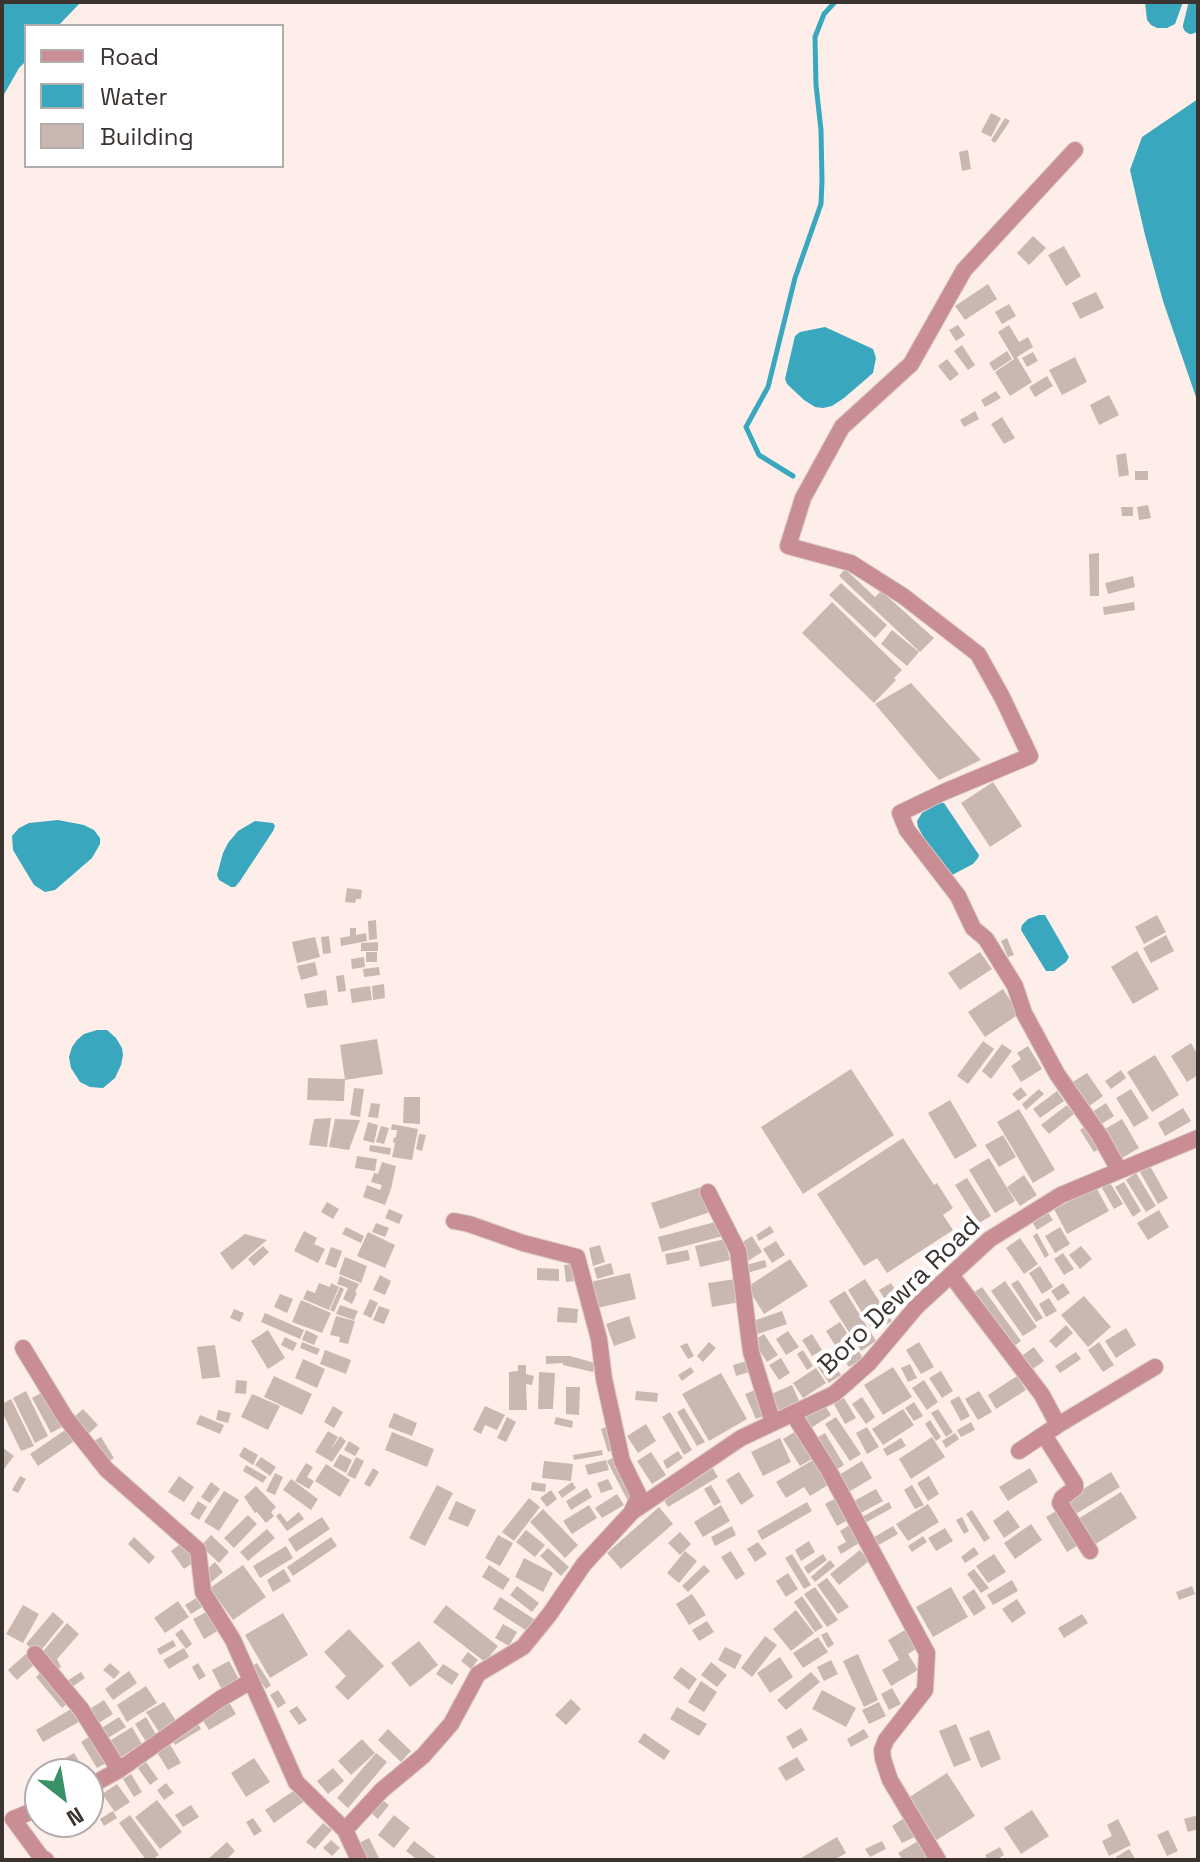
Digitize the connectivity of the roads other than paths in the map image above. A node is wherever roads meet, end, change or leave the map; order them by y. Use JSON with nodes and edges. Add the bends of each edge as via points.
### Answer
{"nodes":[{"id":1,"x":1075,"y":150,"type":"dead end"},
{"id":2,"x":1198,"y":1138,"type":"edge"},
{"id":3,"x":1119,"y":1170,"type":"junction"},
{"id":4,"x":708,"y":1192,"type":"dead end"},
{"id":5,"x":454,"y":1221,"type":"dead end"},
{"id":6,"x":951,"y":1275,"type":"junction"},
{"id":7,"x":23,"y":1348,"type":"dead end"},
{"id":8,"x":1155,"y":1367,"type":"dead end"},
{"id":9,"x":793,"y":1414,"type":"junction"},
{"id":10,"x":773,"y":1423,"type":"junction"},
{"id":11,"x":1058,"y":1425,"type":"junction"},
{"id":12,"x":1044,"y":1435,"type":"junction"},
{"id":13,"x":1019,"y":1451,"type":"dead end"},
{"id":14,"x":632,"y":1512,"type":"junction"},
{"id":15,"x":1090,"y":1551,"type":"dead end"},
{"id":16,"x":35,"y":1654,"type":"dead end"},
{"id":17,"x":251,"y":1681,"type":"junction"},
{"id":18,"x":119,"y":1770,"type":"junction"},
{"id":19,"x":104,"y":1778,"type":"edge"},
{"id":20,"x":24,"y":1815,"type":"edge"},
{"id":21,"x":345,"y":1830,"type":"junction"},
{"id":22,"x":24,"y":1834,"type":"edge"},
{"id":23,"x":27,"y":1838,"type":"edge"},
{"id":24,"x":46,"y":1860,"type":"edge"},
{"id":25,"x":359,"y":1860,"type":"edge"},
{"id":26,"x":938,"y":1860,"type":"edge"}],
"edges":[{"from":1,"to":3,"type":"street","via":[[964,270],[911,364],[842,427],[803,498],[788,546],[851,563],[903,596],[978,654],[1002,697],[1030,756],[900,813],[1015,986],[1057,1074]]},
{"from":2,"to":3,"type":"street","name":"Boro Dewra Road"},
{"from":3,"to":6,"type":"street","name":"Boro Dewra Road","via":[[1061,1195],[990,1239]]},
{"from":4,"to":10,"type":"street","via":[[738,1251],[751,1352]]},
{"from":5,"to":14,"type":"street","via":[[577,1257],[622,1461],[639,1496]]},
{"from":6,"to":9,"type":"street","name":"Boro Dewra Road","via":[[834,1394]]},
{"from":6,"to":11,"type":"street","via":[[1042,1395]]},
{"from":7,"to":17,"type":"street","via":[[65,1417],[107,1470],[198,1550],[203,1592]]},
{"from":8,"to":11,"type":"street"},
{"from":9,"to":10,"type":"street","name":"Boro Dewra Road"},
{"from":9,"to":26,"type":"street","via":[[927,1653],[925,1690],[882,1750],[890,1780]]},
{"from":10,"to":14,"type":"street","name":"Boro Dewra Road","via":[[741,1438]]},
{"from":11,"to":12,"type":"street"},
{"from":12,"to":13,"type":"street"},
{"from":12,"to":15,"type":"street","via":[[1075,1484],[1060,1503]]},
{"from":14,"to":21,"type":"street","name":"Boro Dewra Road","via":[[584,1564],[523,1647],[478,1674],[451,1724]]},
{"from":16,"to":18,"type":"street","via":[[81,1709]]},
{"from":17,"to":18,"type":"street"},
{"from":17,"to":21,"type":"street","via":[[296,1782]]},
{"from":18,"to":19,"type":"street"},
{"from":20,"to":22,"type":"street","via":[[13,1819]]},
{"from":21,"to":25,"type":"street"},
{"from":23,"to":24,"type":"street"}]}
